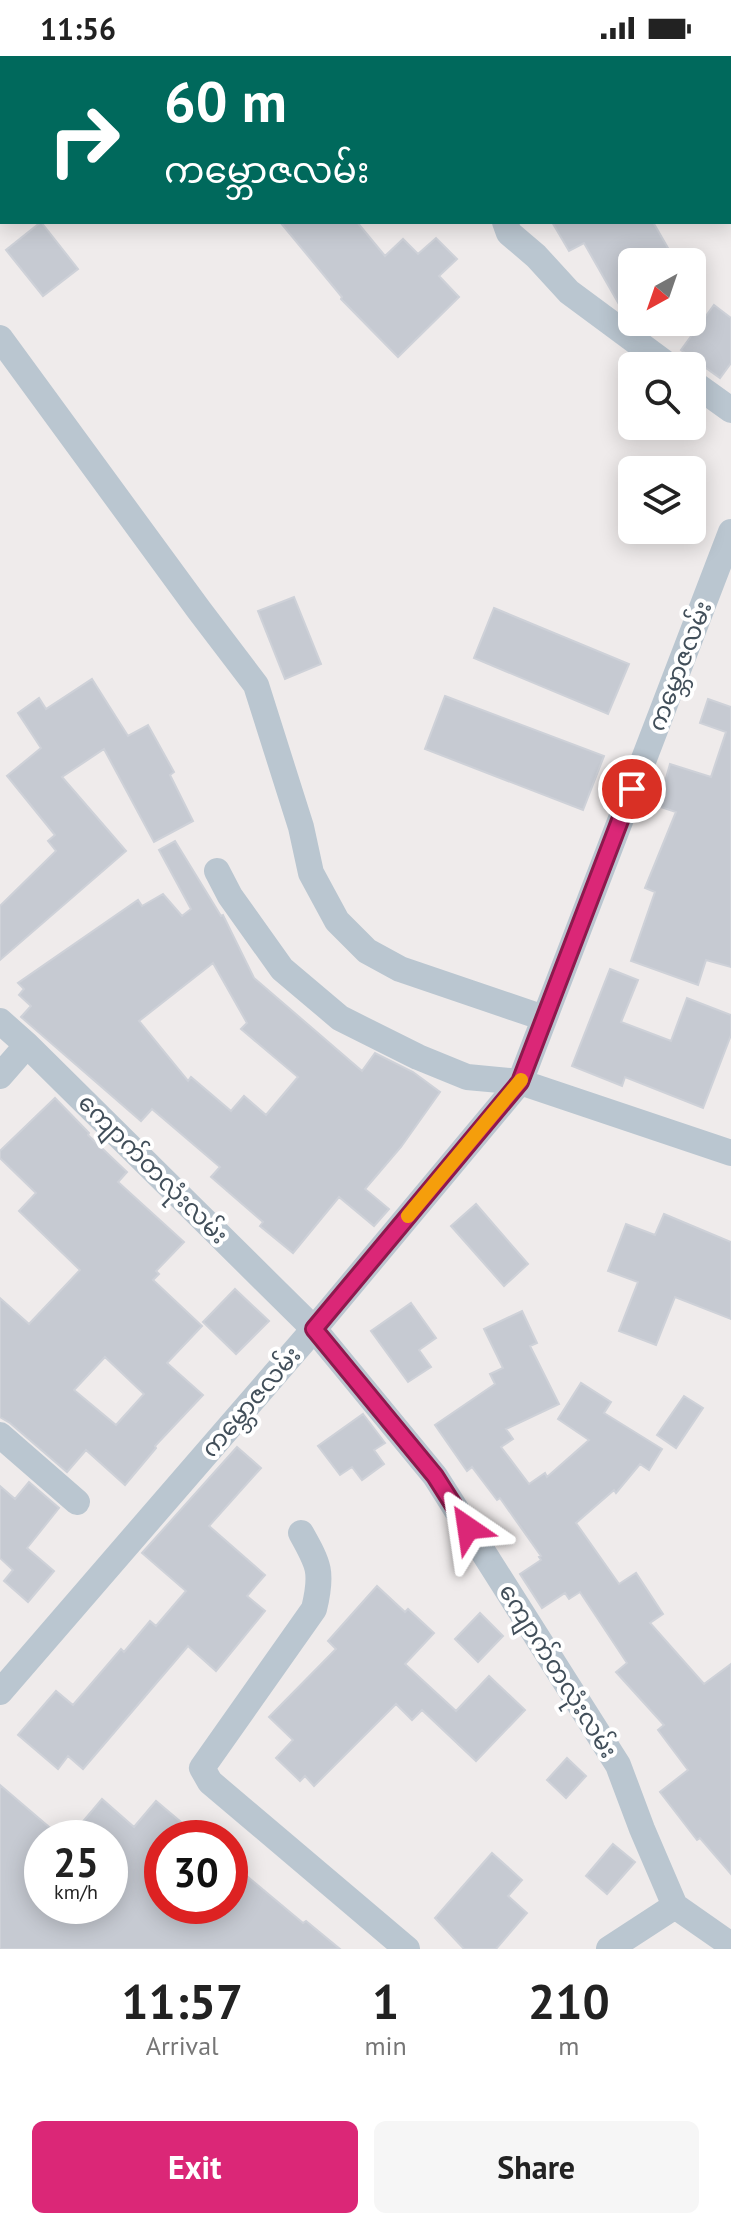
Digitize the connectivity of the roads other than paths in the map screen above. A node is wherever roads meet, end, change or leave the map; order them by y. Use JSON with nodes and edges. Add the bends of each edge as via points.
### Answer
{"nodes":[{"id":1,"x":506,"y":224,"type":"edge"},
{"id":2,"x":0,"y":338,"type":"edge"},
{"id":3,"x":650,"y":352,"type":"edge"},
{"id":4,"x":706,"y":392,"type":"edge"},
{"id":5,"x":731,"y":410,"type":"edge"},
{"id":6,"x":731,"y":532,"type":"edge"},
{"id":7,"x":217,"y":871,"type":"dead end"},
{"id":8,"x":544,"y":1018,"type":"junction"},
{"id":9,"x":0,"y":1021,"type":"edge"},
{"id":10,"x":27,"y":1045,"type":"junction"},
{"id":11,"x":0,"y":1076,"type":"edge"},
{"id":12,"x":520,"y":1082,"type":"junction"},
{"id":13,"x":731,"y":1153,"type":"edge"},
{"id":14,"x":314,"y":1329,"type":"junction"},
{"id":15,"x":0,"y":1435,"type":"edge"},
{"id":16,"x":77,"y":1502,"type":"dead end"},
{"id":17,"x":301,"y":1533,"type":"dead end"},
{"id":18,"x":0,"y":1692,"type":"edge"},
{"id":19,"x":675,"y":1906,"type":"junction"},
{"id":20,"x":731,"y":1945,"type":"edge"},
{"id":21,"x":407,"y":1949,"type":"edge"},
{"id":22,"x":609,"y":1949,"type":"edge"}],
"edges":[{"from":1,"to":3,"type":"street","via":[[569,292]]},
{"from":2,"to":8,"type":"street","via":[[256,685],[311,873],[337,921],[367,951],[400,969]]},
{"from":4,"to":5,"type":"street"},
{"from":6,"to":8,"type":"street","name":"ကမ္ဘောဇလမ်း"},
{"from":7,"to":12,"type":"street","via":[[282,969],[340,1018],[467,1077]]},
{"from":8,"to":12,"type":"street","name":"ကမ္ဘောဇလမ်း"},
{"from":9,"to":10,"type":"street","name":"ကျောက်တလုံးလမ်း"},
{"from":10,"to":11,"type":"street"},
{"from":10,"to":14,"type":"street","name":"ကျောက်တလုံးလမ်း"},
{"from":12,"to":13,"type":"street"},
{"from":12,"to":14,"type":"street","name":"ကမ္ဘောဇလမ်း"},
{"from":14,"to":18,"type":"street","name":"ကမ္ဘောဇလမ်း"},
{"from":14,"to":19,"type":"street","name":"ကျောက်တလုံးလမ်း","via":[[435,1476],[618,1765]]},
{"from":15,"to":16,"type":"street"},
{"from":17,"to":21,"type":"street","via":[[319,1565],[314,1609],[202,1768],[210,1782]]},
{"from":19,"to":20,"type":"street"},
{"from":19,"to":22,"type":"street"}]}
